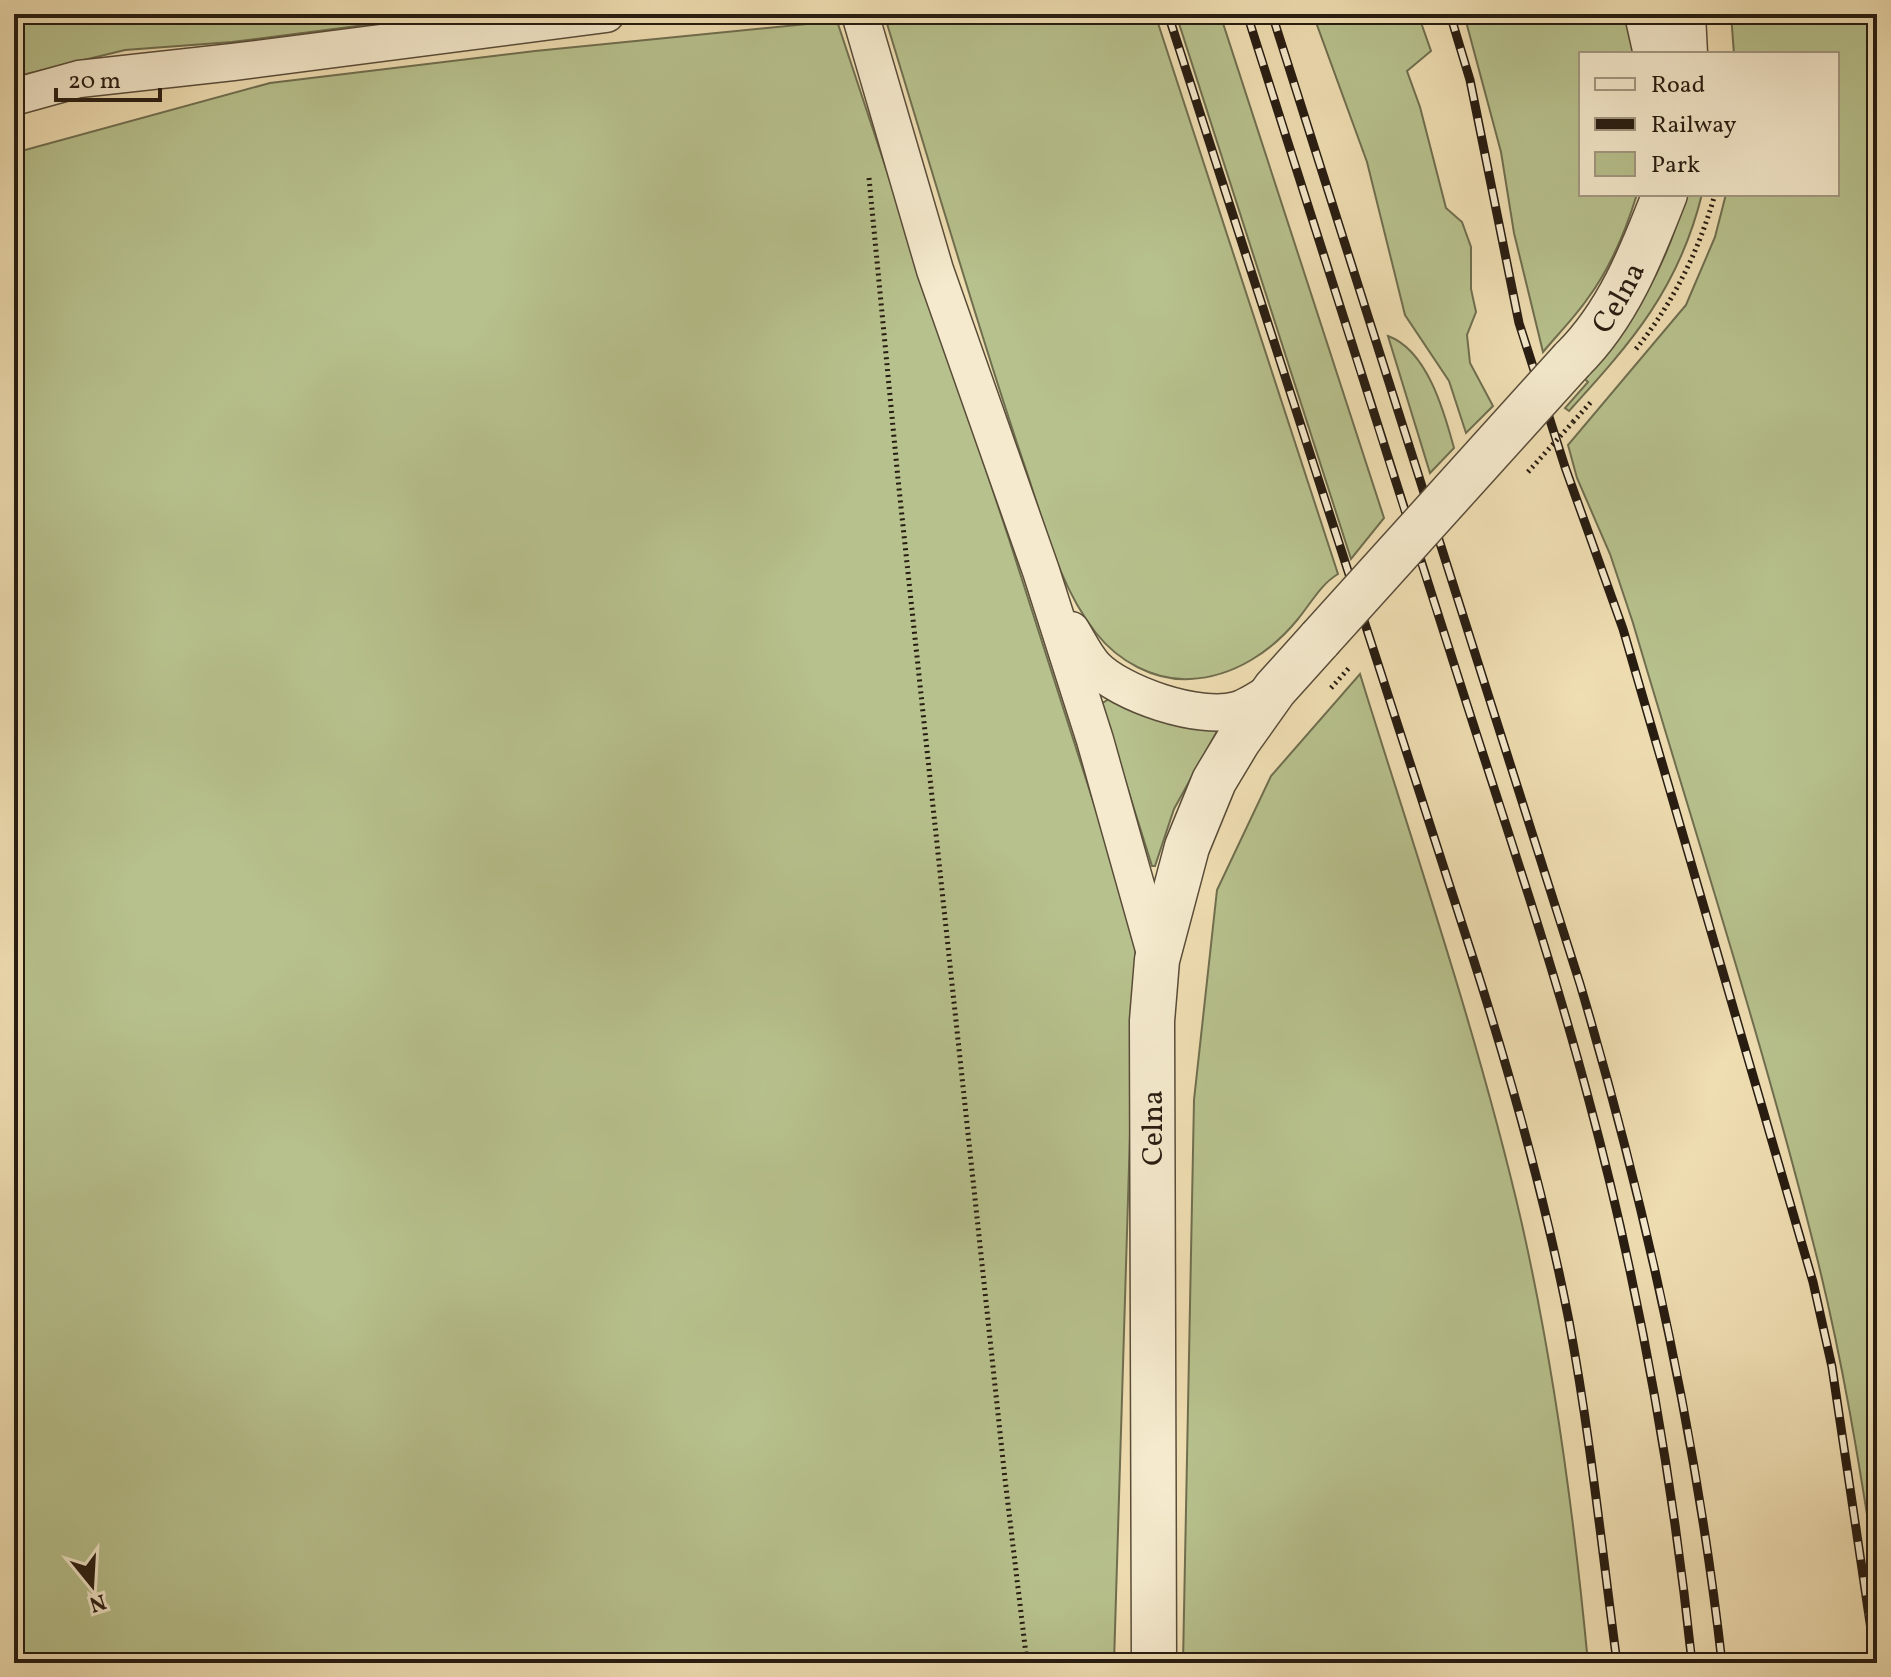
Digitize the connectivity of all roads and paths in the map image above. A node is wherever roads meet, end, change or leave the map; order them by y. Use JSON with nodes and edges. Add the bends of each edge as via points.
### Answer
{"nodes":[{"id":1,"x":606,"y":14,"type":"edge"},
{"id":2,"x":860,"y":14,"type":"edge"},
{"id":3,"x":1647,"y":14,"type":"edge"},
{"id":4,"x":1683,"y":14,"type":"edge"},
{"id":5,"x":1656,"y":52,"type":"edge"},
{"id":6,"x":1685,"y":52,"type":"edge"},
{"id":7,"x":14,"y":97,"type":"edge"},
{"id":8,"x":868,"y":169,"type":"dead end"},
{"id":9,"x":1658,"y":205,"type":"edge"},
{"id":10,"x":1041,"y":571,"type":"junction"},
{"id":11,"x":1331,"y":688,"type":"dead end"},
{"id":12,"x":1275,"y":689,"type":"junction"},
{"id":13,"x":1320,"y":699,"type":"dead end"},
{"id":14,"x":1157,"y":960,"type":"junction"},
{"id":15,"x":1027,"y":1663,"type":"edge"},
{"id":16,"x":1154,"y":1663,"type":"edge"}],
"edges":[{"from":1,"to":7,"type":"street","via":[[79,79]]},
{"from":2,"to":10,"type":"street","via":[[935,270]]},
{"from":3,"to":5,"type":"street"},
{"from":4,"to":6,"type":"street"},
{"from":8,"to":15,"type":"path"},
{"from":9,"to":12,"type":"street","name":"Celna","bridge":true,"via":[[1641,257],[1591,339]]},
{"from":10,"to":12,"type":"street","via":[[1095,667],[1136,693],[1166,706],[1236,711]]},
{"from":10,"to":14,"type":"street"},
{"from":11,"to":13,"type":"path"},
{"from":12,"to":14,"type":"street","name":"Celna","via":[[1214,781],[1187,847]]},
{"from":14,"to":16,"type":"street","name":"Celna","via":[[1152,1021]]}]}
